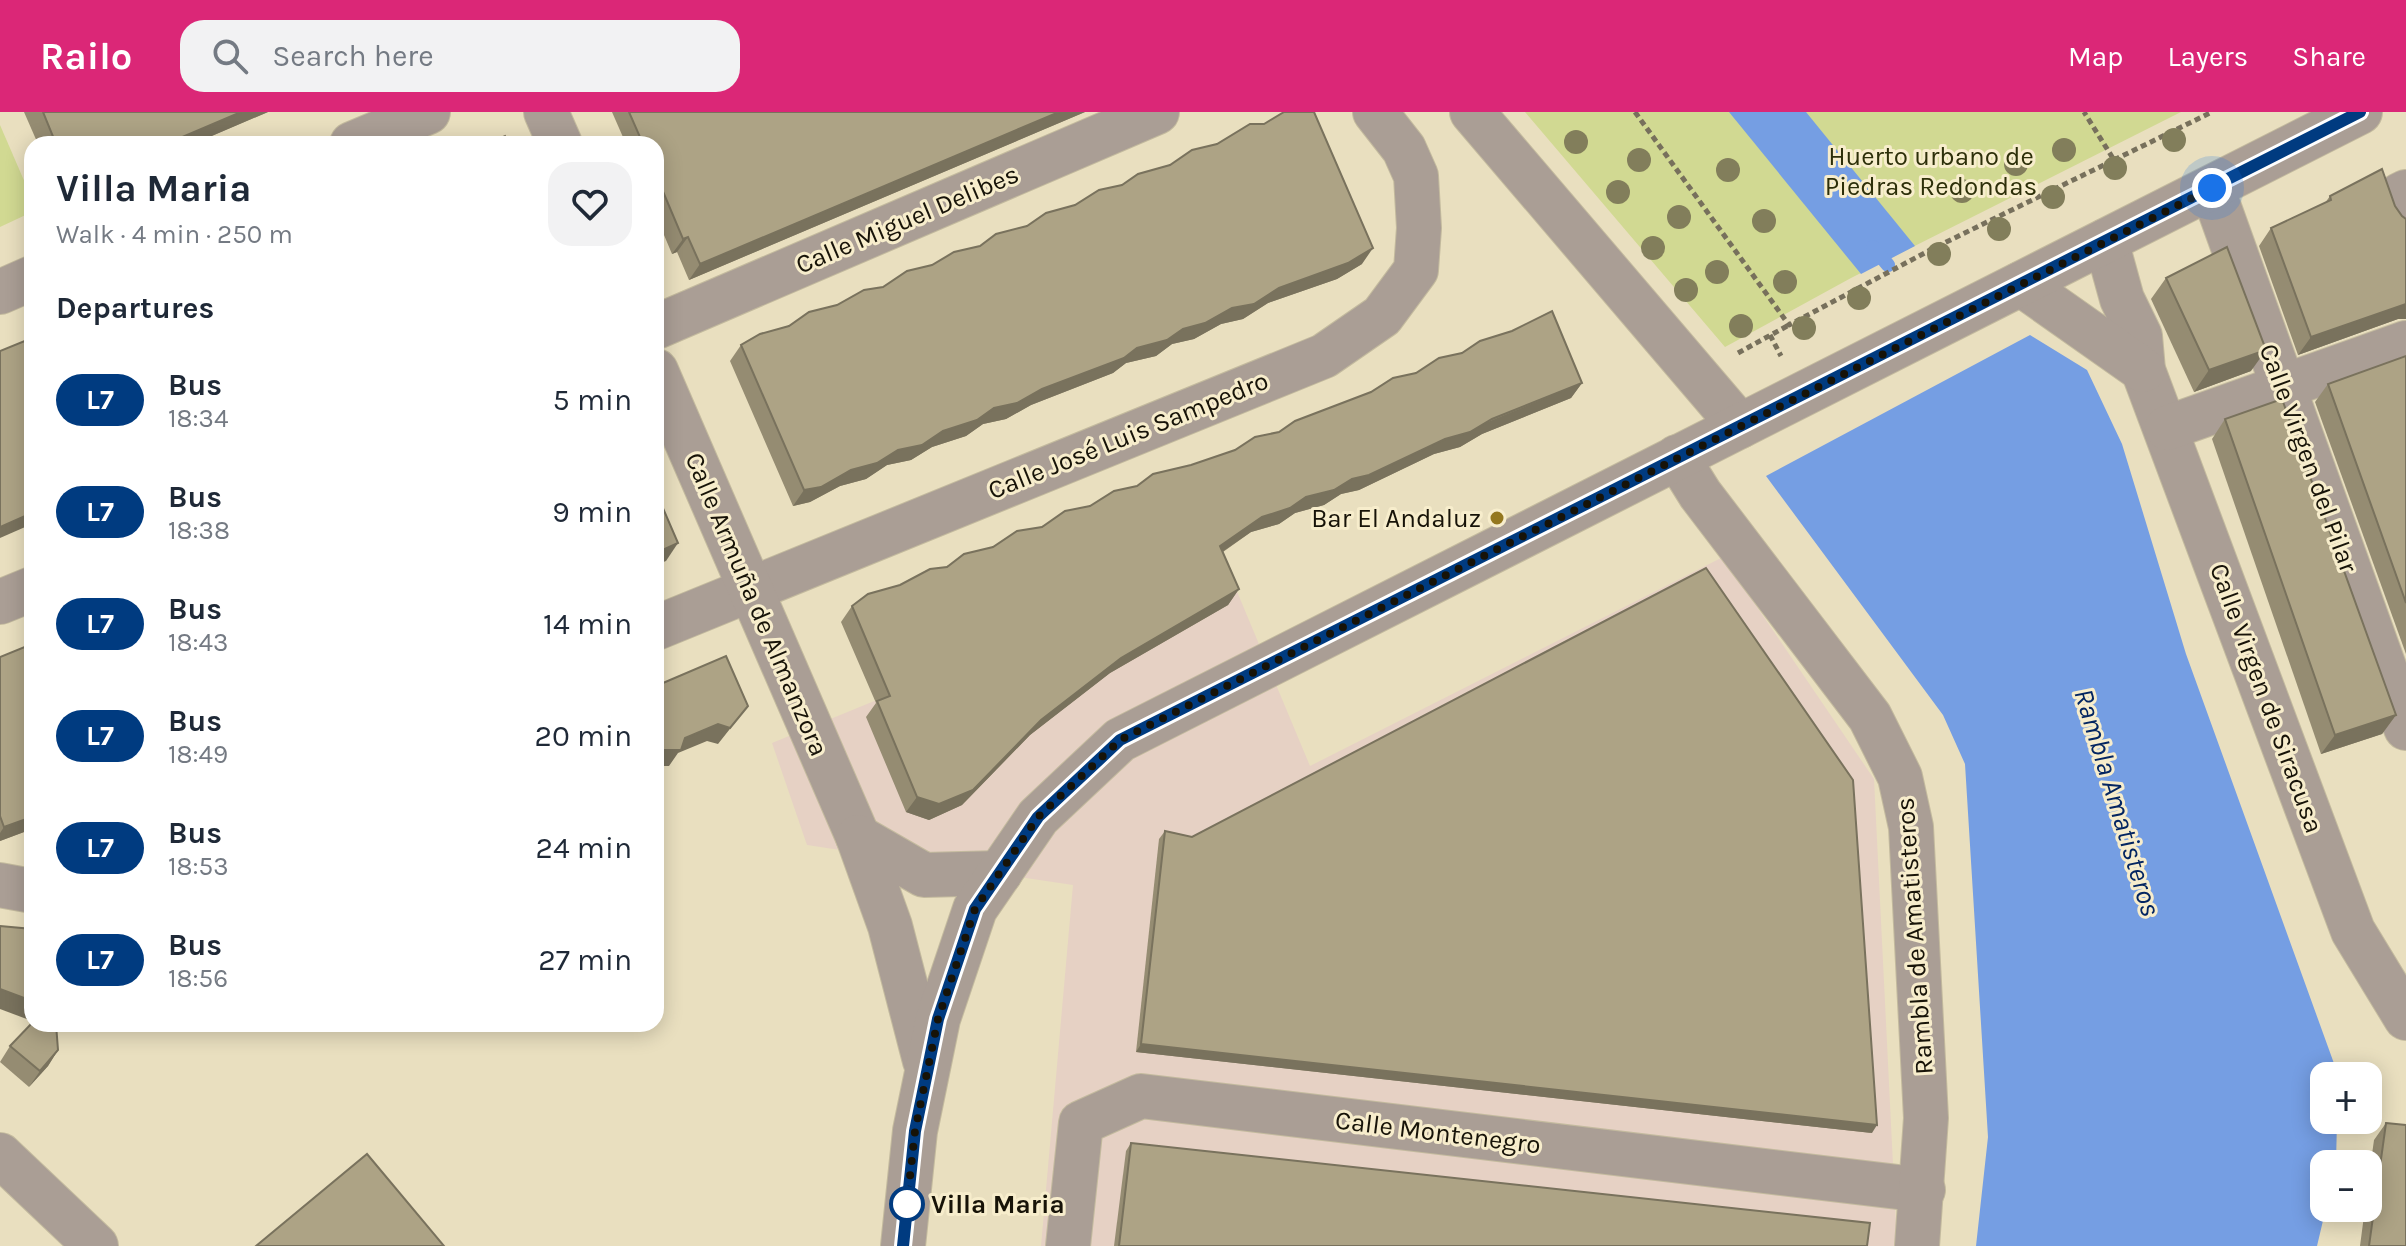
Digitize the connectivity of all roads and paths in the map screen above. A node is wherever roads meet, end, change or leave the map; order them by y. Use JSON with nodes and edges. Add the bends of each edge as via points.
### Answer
{"nodes":[{"id":1,"x":428,"y":112,"type":"edge"},
{"id":2,"x":546,"y":112,"type":"edge"},
{"id":3,"x":1157,"y":112,"type":"edge"},
{"id":4,"x":1375,"y":112,"type":"edge"},
{"id":5,"x":1472,"y":112,"type":"edge"},
{"id":6,"x":1635,"y":112,"type":"edge"},
{"id":7,"x":2084,"y":112,"type":"edge"},
{"id":8,"x":2212,"y":112,"type":"edge"},
{"id":9,"x":2360,"y":112,"type":"edge"},
{"id":10,"x":371,"y":136,"type":"edge"},
{"id":11,"x":556,"y":136,"type":"edge"},
{"id":12,"x":2114,"y":160,"type":"junction"},
{"id":13,"x":2212,"y":188,"type":"junction"},
{"id":14,"x":2406,"y":192,"type":"edge"},
{"id":15,"x":2406,"y":215,"type":"edge"},
{"id":16,"x":2106,"y":241,"type":"junction"},
{"id":17,"x":24,"y":282,"type":"edge"},
{"id":18,"x":2021,"y":284,"type":"junction"},
{"id":19,"x":0,"y":292,"type":"edge"},
{"id":20,"x":664,"y":324,"type":"edge"},
{"id":21,"x":2406,"y":343,"type":"edge"},
{"id":22,"x":2143,"y":370,"type":"junction"},
{"id":23,"x":2284,"y":389,"type":"junction"},
{"id":24,"x":664,"y":390,"type":"edge"},
{"id":25,"x":1740,"y":426,"type":"junction"},
{"id":26,"x":2167,"y":428,"type":"junction"},
{"id":27,"x":1677,"y":457,"type":"junction"},
{"id":28,"x":749,"y":587,"type":"junction"},
{"id":29,"x":24,"y":592,"type":"edge"},
{"id":30,"x":0,"y":602,"type":"edge"},
{"id":31,"x":664,"y":624,"type":"edge"},
{"id":32,"x":2406,"y":728,"type":"edge"},
{"id":33,"x":858,"y":837,"type":"junction"},
{"id":34,"x":1000,"y":873,"type":"junction"},
{"id":35,"x":924,"y":875,"type":"junction"},
{"id":36,"x":0,"y":885,"type":"edge"},
{"id":37,"x":24,"y":890,"type":"edge"},
{"id":38,"x":959,"y":956,"type":"junction"},
{"id":39,"x":2406,"y":1018,"type":"edge"},
{"id":40,"x":928,"y":1070,"type":"junction"},
{"id":41,"x":0,"y":1155,"type":"edge"},
{"id":42,"x":1923,"y":1190,"type":"junction"},
{"id":43,"x":96,"y":1246,"type":"edge"},
{"id":44,"x":903,"y":1246,"type":"edge"},
{"id":45,"x":1068,"y":1246,"type":"edge"},
{"id":46,"x":1917,"y":1246,"type":"edge"}],
"edges":[{"from":1,"to":10,"type":"street"},
{"from":2,"to":11,"type":"street"},
{"from":3,"to":20,"type":"street","name":"Calle Miguel Delibes"},
{"from":4,"to":28,"type":"street","name":"Calle José Luis Sampedro","via":[[1404,149],[1416,176],[1419,228],[1416,270],[1382,316],[1324,356]]},
{"from":5,"to":25,"type":"street"},
{"from":6,"to":12,"type":"path","via":[[1789,325]]},
{"from":7,"to":12,"type":"path"},
{"from":8,"to":12,"type":"path"},
{"from":9,"to":13,"type":"street"},
{"from":13,"to":16,"type":"street"},
{"from":13,"to":23,"type":"street","name":"Calle Virgen del Pilar"},
{"from":14,"to":15,"type":"street","via":[[2400,195]]},
{"from":16,"to":18,"type":"street"},
{"from":16,"to":22,"type":"street","name":"Calle Virgen de Siracusa","via":[[2122,299],[2140,336]]},
{"from":17,"to":19,"type":"street"},
{"from":18,"to":22,"type":"street"},
{"from":18,"to":25,"type":"street"},
{"from":21,"to":23,"type":"street"},
{"from":22,"to":26,"type":"street","name":"Calle Virgen de Siracusa"},
{"from":23,"to":26,"type":"street"},
{"from":23,"to":32,"type":"street","name":"Calle Virgen del Pilar"},
{"from":24,"to":28,"type":"street","name":"Calle Armuña de Almanzora"},
{"from":25,"to":27,"type":"street"},
{"from":26,"to":39,"type":"street","name":"Calle Virgen de Siracusa","via":[[2353,931]]},
{"from":27,"to":34,"type":"street","via":[[1120,740],[1038,817]]},
{"from":27,"to":42,"type":"street","name":"Rambla de Amatisteros","via":[[1870,717],[1900,777],[1911,827],[1919,946],[1926,1118]]},
{"from":28,"to":31,"type":"street","name":"Calle José Luis Sampedro"},
{"from":28,"to":33,"type":"street","name":"Calle Armuña de Almanzora"},
{"from":29,"to":30,"type":"street"},
{"from":33,"to":35,"type":"street"},
{"from":33,"to":40,"type":"street","name":"Calle Armuña de Almanzora","via":[[890,926]]},
{"from":34,"to":35,"type":"street"},
{"from":34,"to":38,"type":"street","via":[[975,909]]},
{"from":35,"to":38,"type":"street","via":[[950,920]]},
{"from":36,"to":37,"type":"street"},
{"from":38,"to":40,"type":"street"},
{"from":40,"to":44,"type":"street","via":[[915,1131]]},
{"from":41,"to":43,"type":"street"},
{"from":42,"to":45,"type":"street","name":"Calle Montenegro","via":[[1141,1096],[1081,1123]]},
{"from":42,"to":46,"type":"street","name":"Rambla de Amatisteros"}]}
